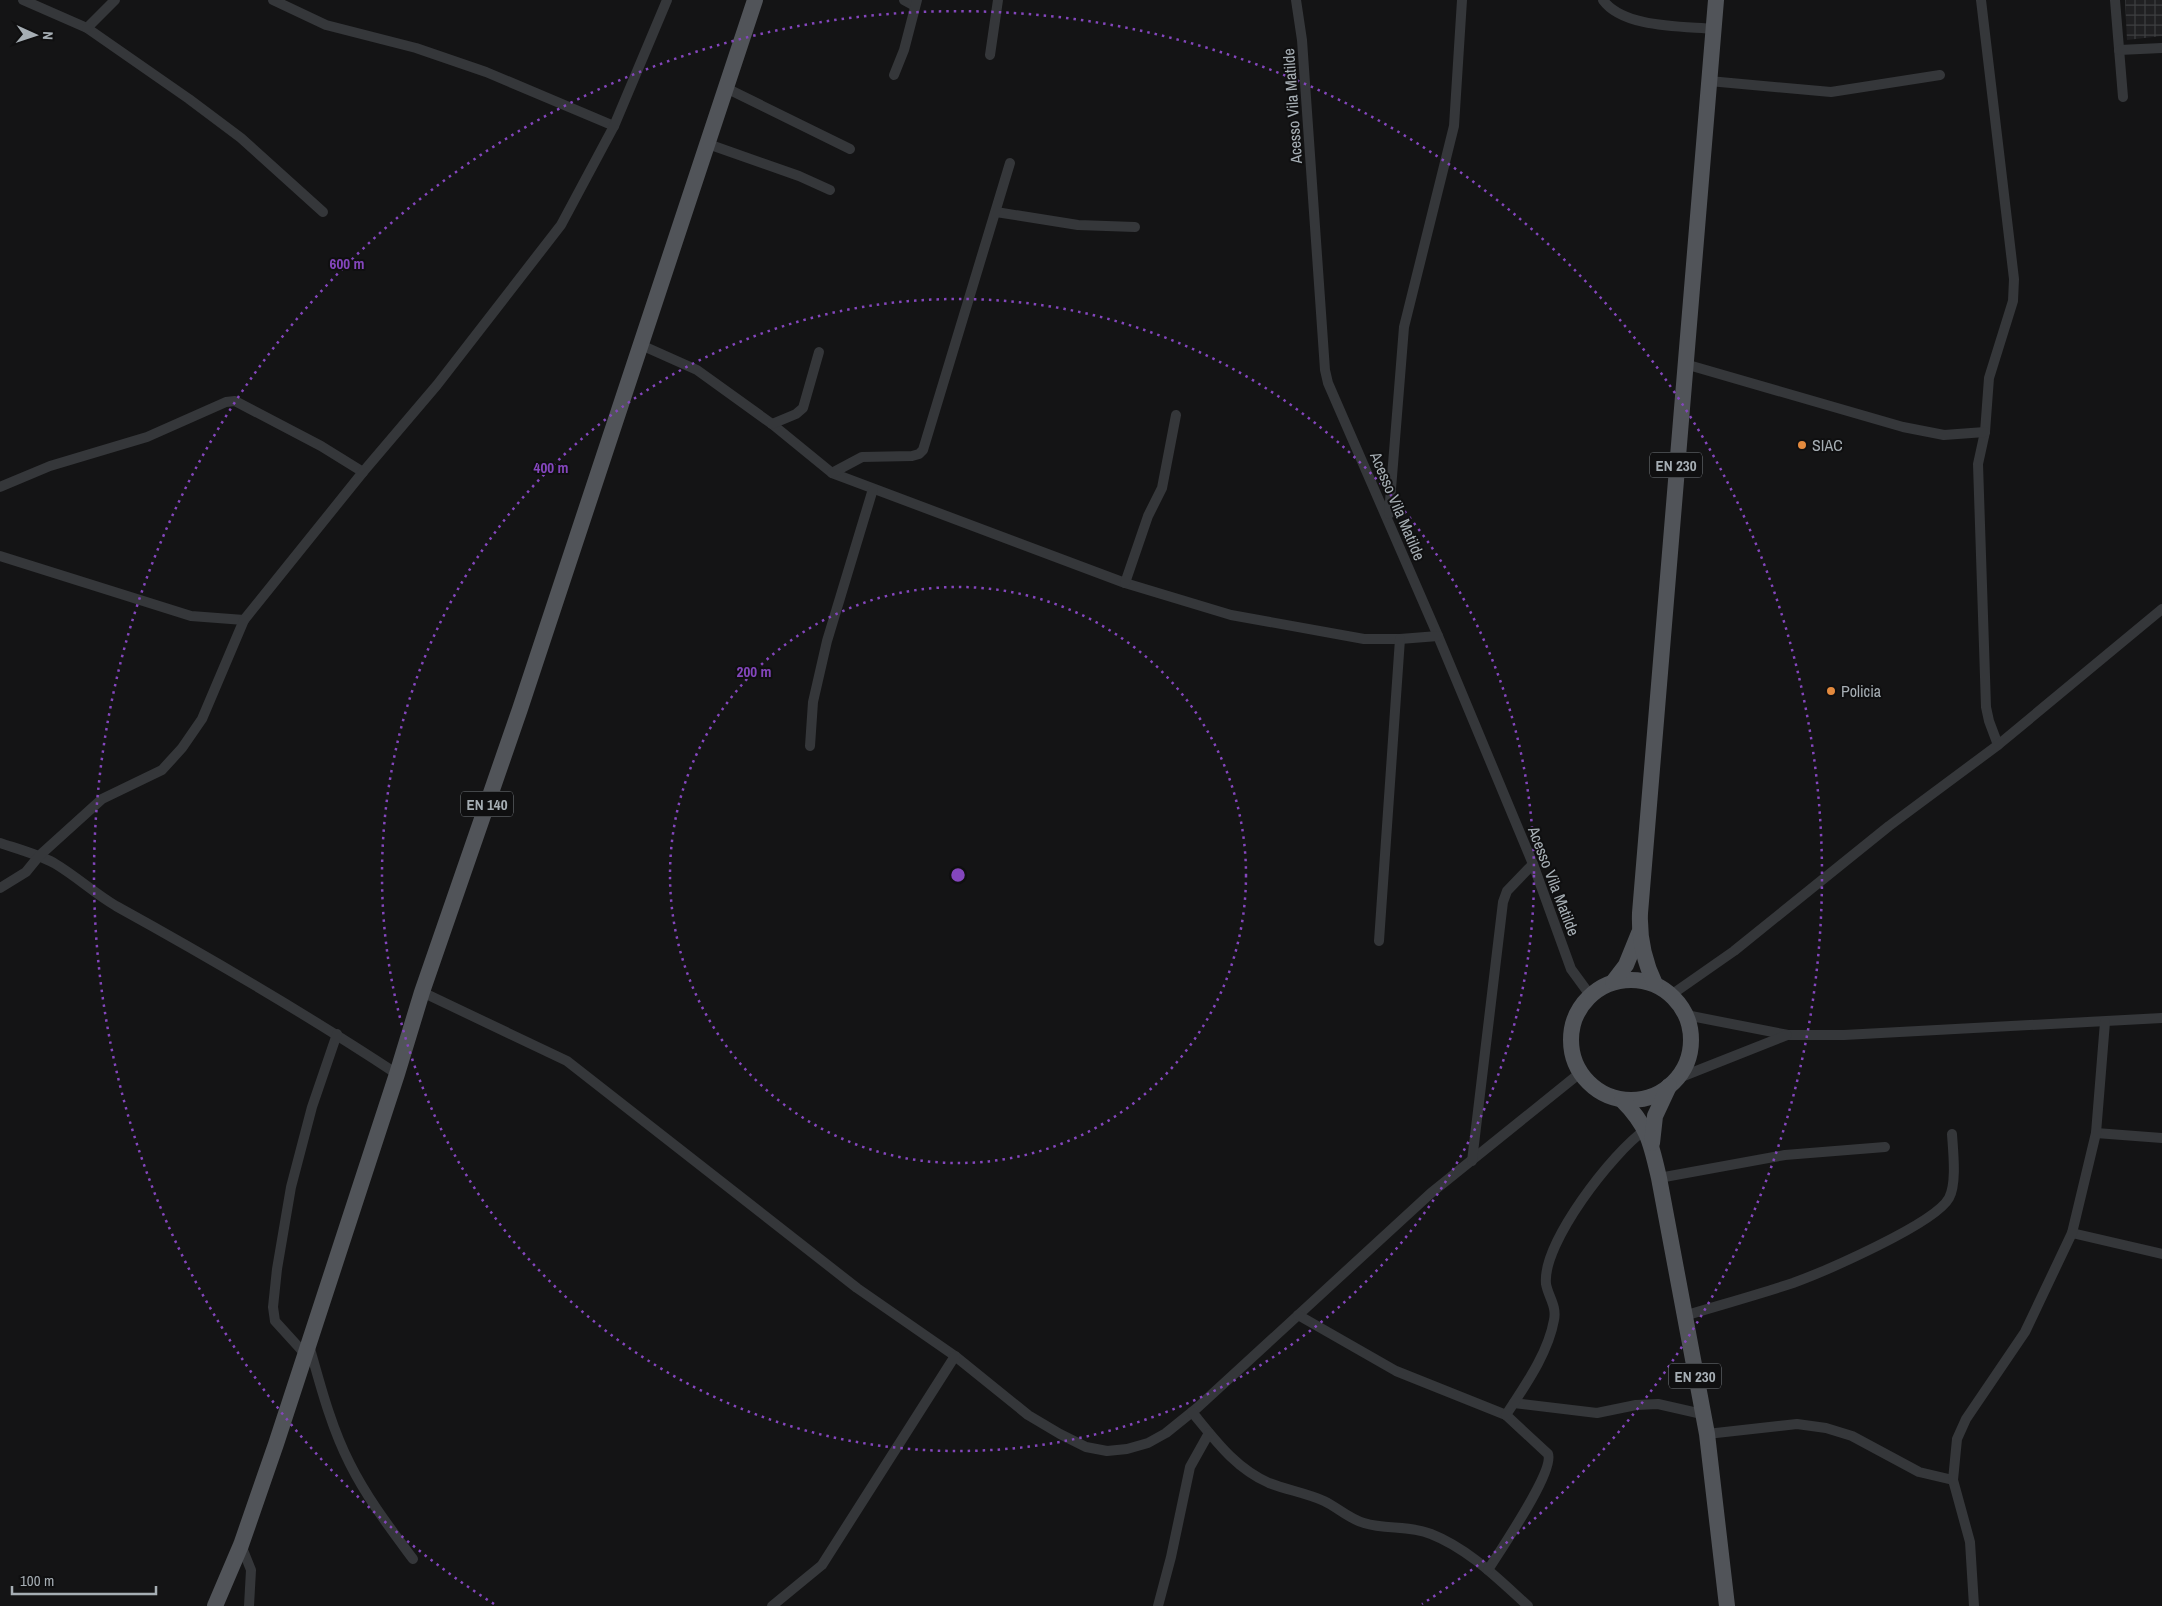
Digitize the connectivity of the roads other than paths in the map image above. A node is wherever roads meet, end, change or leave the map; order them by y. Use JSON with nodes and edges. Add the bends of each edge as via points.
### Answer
{"nodes":[{"id":1,"x":23,"y":0,"type":"edge"},
{"id":2,"x":116,"y":0,"type":"edge"},
{"id":3,"x":273,"y":0,"type":"edge"},
{"id":4,"x":667,"y":0,"type":"edge"},
{"id":5,"x":755,"y":0,"type":"edge"},
{"id":6,"x":904,"y":0,"type":"edge"},
{"id":7,"x":998,"y":0,"type":"edge"},
{"id":8,"x":1296,"y":0,"type":"edge"},
{"id":9,"x":1462,"y":0,"type":"edge"},
{"id":10,"x":1603,"y":0,"type":"edge"},
{"id":11,"x":1716,"y":0,"type":"edge"},
{"id":12,"x":1981,"y":0,"type":"edge"},
{"id":13,"x":2115,"y":0,"type":"edge"},
{"id":14,"x":916,"y":3,"type":"edge"},
{"id":15,"x":40,"y":4,"type":"edge"},
{"id":16,"x":87,"y":28,"type":"junction"},
{"id":17,"x":1714,"y":29,"type":"junction"},
{"id":18,"x":2162,"y":48,"type":"edge"},
{"id":19,"x":2119,"y":50,"type":"junction"},
{"id":20,"x":990,"y":55,"type":"dead end"},
{"id":21,"x":894,"y":75,"type":"dead end"},
{"id":22,"x":1940,"y":75,"type":"dead end"},
{"id":23,"x":1709,"y":81,"type":"junction"},
{"id":24,"x":726,"y":88,"type":"junction"},
{"id":25,"x":2123,"y":97,"type":"dead end"},
{"id":26,"x":614,"y":126,"type":"junction"},
{"id":27,"x":708,"y":144,"type":"junction"},
{"id":28,"x":850,"y":149,"type":"dead end"},
{"id":29,"x":1010,"y":163,"type":"dead end"},
{"id":30,"x":830,"y":190,"type":"dead end"},
{"id":31,"x":323,"y":212,"type":"dead end"},
{"id":32,"x":996,"y":212,"type":"junction"},
{"id":33,"x":1135,"y":227,"type":"dead end"},
{"id":34,"x":641,"y":345,"type":"junction"},
{"id":35,"x":819,"y":352,"type":"dead end"},
{"id":36,"x":1685,"y":364,"type":"junction"},
{"id":37,"x":1176,"y":415,"type":"dead end"},
{"id":38,"x":772,"y":424,"type":"junction"},
{"id":39,"x":1985,"y":432,"type":"junction"},
{"id":40,"x":363,"y":472,"type":"junction"},
{"id":41,"x":832,"y":473,"type":"junction"},
{"id":42,"x":0,"y":487,"type":"edge"},
{"id":43,"x":873,"y":489,"type":"junction"},
{"id":44,"x":1388,"y":517,"type":"junction"},
{"id":45,"x":0,"y":556,"type":"edge"},
{"id":46,"x":1125,"y":582,"type":"junction"},
{"id":47,"x":2162,"y":609,"type":"edge"},
{"id":48,"x":244,"y":620,"type":"junction"},
{"id":49,"x":1438,"y":636,"type":"junction"},
{"id":50,"x":1400,"y":639,"type":"junction"},
{"id":51,"x":1998,"y":744,"type":"junction"},
{"id":52,"x":810,"y":746,"type":"dead end"},
{"id":53,"x":0,"y":843,"type":"edge"},
{"id":54,"x":39,"y":856,"type":"junction"},
{"id":55,"x":1533,"y":864,"type":"junction"},
{"id":56,"x":0,"y":888,"type":"edge"},
{"id":57,"x":1640,"y":931,"type":"junction"},
{"id":58,"x":1379,"y":942,"type":"dead end"},
{"id":59,"x":1613,"y":982,"type":"junction"},
{"id":60,"x":1655,"y":984,"type":"junction"},
{"id":61,"x":422,"y":992,"type":"junction"},
{"id":62,"x":1590,"y":995,"type":"junction"},
{"id":63,"x":1671,"y":995,"type":"junction"},
{"id":64,"x":1686,"y":1015,"type":"junction"},
{"id":65,"x":2162,"y":1018,"type":"edge"},
{"id":66,"x":2105,"y":1022,"type":"junction"},
{"id":67,"x":337,"y":1034,"type":"junction"},
{"id":68,"x":1788,"y":1035,"type":"junction"},
{"id":69,"x":1580,"y":1073,"type":"junction"},
{"id":70,"x":397,"y":1074,"type":"junction"},
{"id":71,"x":1673,"y":1082,"type":"junction"},
{"id":72,"x":1622,"y":1100,"type":"junction"},
{"id":73,"x":1645,"y":1130,"type":"junction"},
{"id":74,"x":1952,"y":1134,"type":"dead end"},
{"id":75,"x":2096,"y":1134,"type":"junction"},
{"id":76,"x":2162,"y":1138,"type":"edge"},
{"id":77,"x":1885,"y":1147,"type":"dead end"},
{"id":78,"x":1652,"y":1148,"type":"junction"},
{"id":79,"x":1472,"y":1161,"type":"junction"},
{"id":80,"x":1659,"y":1178,"type":"junction"},
{"id":81,"x":2072,"y":1233,"type":"junction"},
{"id":82,"x":2162,"y":1254,"type":"edge"},
{"id":83,"x":1298,"y":1314,"type":"junction"},
{"id":84,"x":1684,"y":1316,"type":"junction"},
{"id":85,"x":307,"y":1349,"type":"junction"},
{"id":86,"x":955,"y":1356,"type":"junction"},
{"id":87,"x":1514,"y":1402,"type":"junction"},
{"id":88,"x":1192,"y":1412,"type":"junction"},
{"id":89,"x":1702,"y":1414,"type":"junction"},
{"id":90,"x":1506,"y":1415,"type":"junction"},
{"id":91,"x":1209,"y":1433,"type":"junction"},
{"id":92,"x":1706,"y":1434,"type":"junction"},
{"id":93,"x":1953,"y":1480,"type":"junction"},
{"id":94,"x":241,"y":1545,"type":"junction"},
{"id":95,"x":412,"y":1559,"type":"dead end"},
{"id":96,"x":1488,"y":1570,"type":"junction"},
{"id":97,"x":216,"y":1606,"type":"edge"},
{"id":98,"x":248,"y":1606,"type":"edge"},
{"id":99,"x":772,"y":1606,"type":"edge"},
{"id":100,"x":1158,"y":1606,"type":"edge"},
{"id":101,"x":1528,"y":1606,"type":"edge"},
{"id":102,"x":1727,"y":1606,"type":"edge"},
{"id":103,"x":1974,"y":1606,"type":"edge"}],
"edges":[{"from":1,"to":15,"type":"street"},
{"from":2,"to":16,"type":"street"},
{"from":3,"to":26,"type":"street","via":[[326,25],[416,48],[486,72]]},
{"from":4,"to":26,"type":"street"},
{"from":5,"to":24,"type":"main road","number":"EN 140"},
{"from":6,"to":14,"type":"street"},
{"from":7,"to":20,"type":"street"},
{"from":8,"to":44,"type":"street","name":"Acesso Vila Matilde","via":[[1302,40],[1325,370]]},
{"from":9,"to":44,"type":"street","via":[[1454,126],[1404,327]]},
{"from":10,"to":17,"type":"street","via":[[1623,15],[1641,22]]},
{"from":11,"to":17,"type":"main road","number":"EN 230"},
{"from":12,"to":39,"type":"street","via":[[2014,279],[2013,301],[1989,378]]},
{"from":13,"to":19,"type":"street"},
{"from":14,"to":21,"type":"street"},
{"from":15,"to":16,"type":"street"},
{"from":16,"to":31,"type":"street","via":[[241,138]]},
{"from":17,"to":23,"type":"main road","number":"EN 230"},
{"from":18,"to":19,"type":"street"},
{"from":19,"to":25,"type":"street"},
{"from":22,"to":23,"type":"street","via":[[1832,92]]},
{"from":23,"to":36,"type":"main road","number":"EN 230"},
{"from":24,"to":27,"type":"main road","number":"EN 140"},
{"from":24,"to":28,"type":"street"},
{"from":26,"to":40,"type":"street","via":[[561,225],[436,385]]},
{"from":27,"to":30,"type":"street"},
{"from":27,"to":34,"type":"main road","number":"EN 140"},
{"from":29,"to":32,"type":"street"},
{"from":32,"to":33,"type":"street","via":[[1078,225]]},
{"from":32,"to":41,"type":"street","via":[[923,450],[912,456],[862,457]]},
{"from":34,"to":38,"type":"street","via":[[696,370]]},
{"from":34,"to":61,"type":"main road","number":"EN 140"},
{"from":35,"to":38,"type":"street","via":[[803,408]]},
{"from":36,"to":39,"type":"street","via":[[1903,427],[1944,435]]},
{"from":36,"to":57,"type":"main road","number":"EN 230"},
{"from":37,"to":46,"type":"street","via":[[1166,475]]},
{"from":38,"to":41,"type":"street"},
{"from":39,"to":51,"type":"street","via":[[1978,477],[1982,627],[1986,707]]},
{"from":40,"to":42,"type":"street","via":[[235,401],[147,437],[50,466]]},
{"from":40,"to":48,"type":"street"},
{"from":41,"to":43,"type":"street"},
{"from":43,"to":46,"type":"street"},
{"from":43,"to":52,"type":"street","via":[[827,641],[813,702]]},
{"from":44,"to":49,"type":"street","name":"Acesso Vila Matilde"},
{"from":45,"to":48,"type":"street","via":[[191,616]]},
{"from":46,"to":50,"type":"street","via":[[1231,615],[1364,639]]},
{"from":47,"to":51,"type":"street"},
{"from":48,"to":54,"type":"street","via":[[202,718],[182,748],[162,770],[102,799]]},
{"from":49,"to":50,"type":"street"},
{"from":49,"to":55,"type":"street","name":"Acesso Vila Matilde"},
{"from":50,"to":58,"type":"street"},
{"from":51,"to":63,"type":"street","via":[[1889,826],[1734,951]]},
{"from":53,"to":54,"type":"street"},
{"from":54,"to":56,"type":"street","via":[[26,872]]},
{"from":54,"to":67,"type":"street","via":[[101,897]]},
{"from":55,"to":62,"type":"street","name":"Acesso Vila Matilde","via":[[1571,969]]},
{"from":55,"to":79,"type":"street","via":[[1508,891],[1503,902]]},
{"from":57,"to":59,"type":"main road","number":"EN 230","via":[[1626,965]]},
{"from":57,"to":60,"type":"main road","number":"EN 230","via":[[1647,967]]},
{"from":59,"to":60,"type":"main road","via":[[1636,979]]},
{"from":59,"to":62,"type":"main road"},
{"from":60,"to":63,"type":"main road"},
{"from":61,"to":70,"type":"main road","number":"EN 140"},
{"from":61,"to":86,"type":"street","via":[[567,1061],[857,1288]]},
{"from":62,"to":69,"type":"main road","via":[[1578,1010],[1571,1031],[1572,1053]]},
{"from":63,"to":64,"type":"main road"},
{"from":64,"to":68,"type":"street"},
{"from":64,"to":71,"type":"main road","via":[[1691,1039],[1687,1061]]},
{"from":65,"to":66,"type":"street"},
{"from":66,"to":68,"type":"street"},
{"from":66,"to":75,"type":"street"},
{"from":67,"to":70,"type":"street"},
{"from":67,"to":85,"type":"street","via":[[312,1107],[291,1188],[276,1278],[274,1321]]},
{"from":68,"to":71,"type":"street"},
{"from":69,"to":72,"type":"main road","via":[[1591,1086]]},
{"from":69,"to":79,"type":"street"},
{"from":70,"to":85,"type":"main road","number":"EN 140"},
{"from":71,"to":72,"type":"main road","via":[[1660,1093],[1639,1100]]},
{"from":71,"to":78,"type":"main road","number":"EN 230","via":[[1655,1116]]},
{"from":72,"to":73,"type":"main road","number":"EN 230","via":[[1636,1114]]},
{"from":73,"to":78,"type":"main road","number":"EN 230"},
{"from":73,"to":87,"type":"street","via":[[1633,1138],[1605,1169],[1556,1243],[1546,1284],[1555,1318],[1548,1342]]},
{"from":74,"to":84,"type":"street","via":[[1951,1189],[1948,1198],[1929,1217],[1896,1237],[1794,1282]]},
{"from":75,"to":76,"type":"street"},
{"from":75,"to":81,"type":"street"},
{"from":77,"to":80,"type":"street","via":[[1785,1155]]},
{"from":78,"to":80,"type":"main road","number":"EN 230"},
{"from":79,"to":83,"type":"street","via":[[1431,1193]]},
{"from":80,"to":84,"type":"main road","number":"EN 230"},
{"from":81,"to":82,"type":"street"},
{"from":81,"to":93,"type":"street","via":[[2025,1332],[1966,1419],[1958,1439]]},
{"from":83,"to":88,"type":"street"},
{"from":83,"to":90,"type":"street","via":[[1396,1371]]},
{"from":84,"to":89,"type":"main road","number":"EN 230"},
{"from":85,"to":94,"type":"main road","number":"EN 140"},
{"from":85,"to":95,"type":"street","via":[[349,1462],[373,1505]]},
{"from":86,"to":88,"type":"street","via":[[1028,1415],[1086,1447],[1107,1451],[1148,1443]]},
{"from":86,"to":99,"type":"street","via":[[822,1565]]},
{"from":87,"to":89,"type":"street","via":[[1597,1413],[1658,1404]]},
{"from":87,"to":90,"type":"street"},
{"from":88,"to":91,"type":"street"},
{"from":89,"to":92,"type":"main road","number":"EN 230"},
{"from":90,"to":96,"type":"street","via":[[1548,1454],[1549,1464]]},
{"from":91,"to":96,"type":"street","via":[[1238,1465],[1269,1483],[1324,1501],[1360,1523],[1381,1528],[1409,1528],[1431,1534],[1459,1548]]},
{"from":91,"to":100,"type":"street","via":[[1190,1467],[1172,1557]]},
{"from":92,"to":93,"type":"street","via":[[1797,1424],[1826,1428],[1852,1436],[1919,1472]]},
{"from":92,"to":102,"type":"main road","number":"EN 230"},
{"from":93,"to":103,"type":"street","via":[[1970,1542]]},
{"from":94,"to":97,"type":"main road","number":"EN 140"},
{"from":94,"to":98,"type":"street","via":[[251,1570]]},
{"from":96,"to":101,"type":"street"}]}
